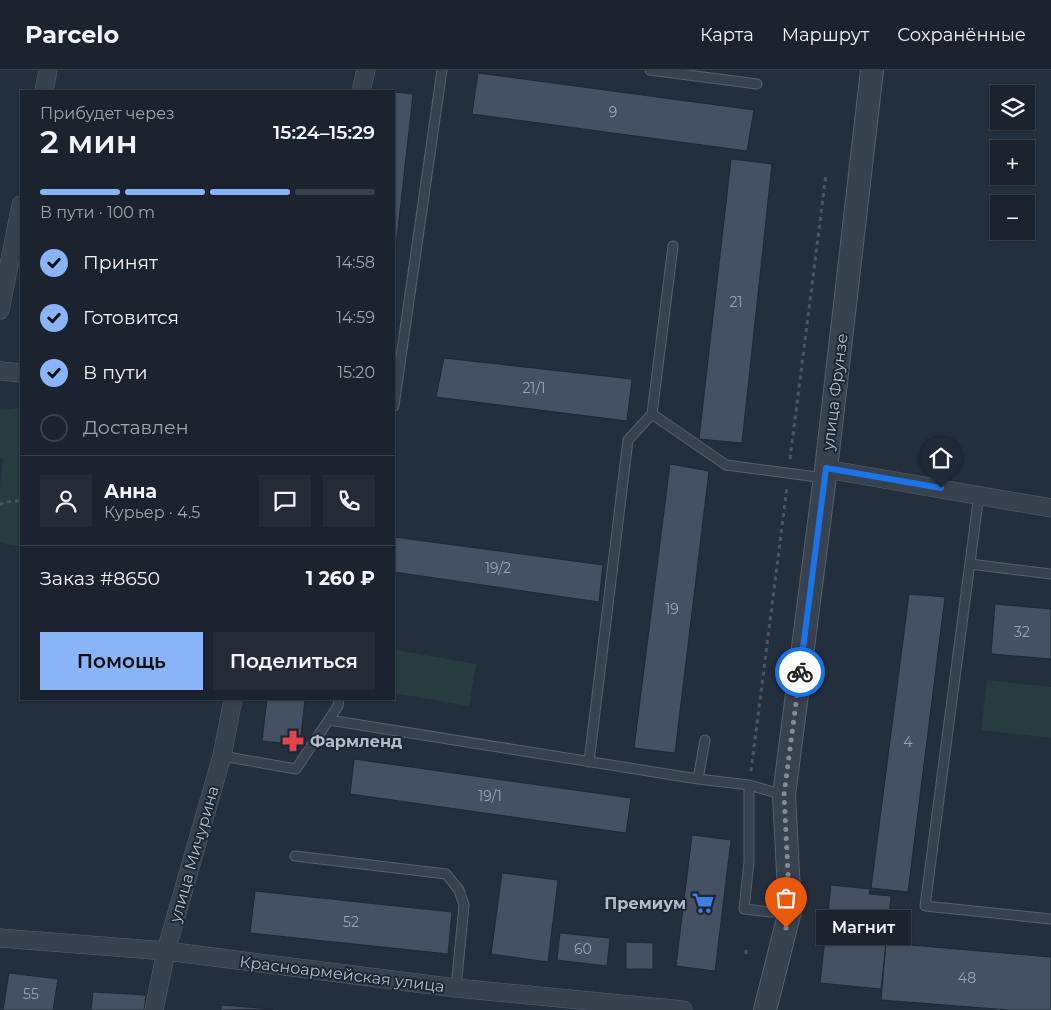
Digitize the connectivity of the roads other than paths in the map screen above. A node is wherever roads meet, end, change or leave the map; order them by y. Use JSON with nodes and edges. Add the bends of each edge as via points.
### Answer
{"nodes":[{"id":1,"x":48,"y":70,"type":"edge"},
{"id":2,"x":366,"y":70,"type":"edge"},
{"id":3,"x":442,"y":70,"type":"edge"},
{"id":4,"x":650,"y":70,"type":"edge"},
{"id":5,"x":872,"y":70,"type":"edge"},
{"id":6,"x":757,"y":84,"type":"dead end"},
{"id":7,"x":44,"y":90,"type":"edge"},
{"id":8,"x":361,"y":90,"type":"edge"},
{"id":9,"x":20,"y":210,"type":"edge"},
{"id":10,"x":673,"y":246,"type":"dead end"},
{"id":11,"x":0,"y":310,"type":"edge"},
{"id":12,"x":0,"y":371,"type":"edge"},
{"id":13,"x":20,"y":374,"type":"edge"},
{"id":14,"x":395,"y":399,"type":"edge"},
{"id":15,"x":652,"y":414,"type":"junction"},
{"id":16,"x":826,"y":473,"type":"junction"},
{"id":17,"x":979,"y":494,"type":"junction"},
{"id":18,"x":1051,"y":508,"type":"edge"},
{"id":19,"x":970,"y":564,"type":"junction"},
{"id":20,"x":1051,"y":574,"type":"edge"},
{"id":21,"x":233,"y":700,"type":"edge"},
{"id":22,"x":339,"y":700,"type":"edge"},
{"id":23,"x":329,"y":720,"type":"junction"},
{"id":24,"x":704,"y":740,"type":"dead end"},
{"id":25,"x":222,"y":756,"type":"junction"},
{"id":26,"x":589,"y":762,"type":"junction"},
{"id":27,"x":698,"y":779,"type":"junction"},
{"id":28,"x":749,"y":785,"type":"junction"},
{"id":29,"x":784,"y":795,"type":"junction"},
{"id":30,"x":294,"y":856,"type":"dead end"},
{"id":31,"x":790,"y":911,"type":"junction"},
{"id":32,"x":1051,"y":919,"type":"edge"},
{"id":33,"x":0,"y":938,"type":"edge"},
{"id":34,"x":166,"y":951,"type":"junction"},
{"id":35,"x":456,"y":988,"type":"junction"},
{"id":36,"x":154,"y":1010,"type":"edge"},
{"id":37,"x":683,"y":1010,"type":"edge"},
{"id":38,"x":764,"y":1010,"type":"edge"}],
"edges":[{"from":1,"to":7,"type":"street"},
{"from":2,"to":8,"type":"street"},
{"from":3,"to":14,"type":"lane"},
{"from":4,"to":6,"type":"lane"},
{"from":5,"to":16,"type":"street","name":"улица Фрунзе"},
{"from":9,"to":11,"type":"street"},
{"from":10,"to":15,"type":"lane"},
{"from":12,"to":13,"type":"street"},
{"from":15,"to":16,"type":"lane","via":[[726,465]]},
{"from":15,"to":26,"type":"lane","via":[[628,440]]},
{"from":16,"to":17,"type":"street"},
{"from":16,"to":29,"type":"street","name":"улица Фрунзе"},
{"from":17,"to":18,"type":"street"},
{"from":17,"to":19,"type":"lane"},
{"from":19,"to":20,"type":"lane"},
{"from":19,"to":32,"type":"lane","via":[[925,906]]},
{"from":21,"to":25,"type":"street","name":"улица Мичурина"},
{"from":22,"to":23,"type":"lane"},
{"from":23,"to":25,"type":"lane","via":[[296,769]]},
{"from":23,"to":26,"type":"lane"},
{"from":24,"to":27,"type":"lane"},
{"from":25,"to":34,"type":"street","name":"улица Мичурина"},
{"from":26,"to":27,"type":"lane"},
{"from":27,"to":28,"type":"lane"},
{"from":28,"to":29,"type":"lane"},
{"from":28,"to":31,"type":"lane","via":[[749,862],[744,909]]},
{"from":29,"to":31,"type":"street","name":"улица Фрунзе"},
{"from":30,"to":35,"type":"lane","via":[[446,874],[459,890],[464,905]]},
{"from":31,"to":38,"type":"street","name":"улица Фрунзе"},
{"from":33,"to":34,"type":"street","name":"Красноармейская улица"},
{"from":34,"to":35,"type":"street","name":"Красноармейская улица"},
{"from":34,"to":36,"type":"street","name":"улица Мичурина"},
{"from":35,"to":37,"type":"street","name":"Красноармейская улица"}]}
